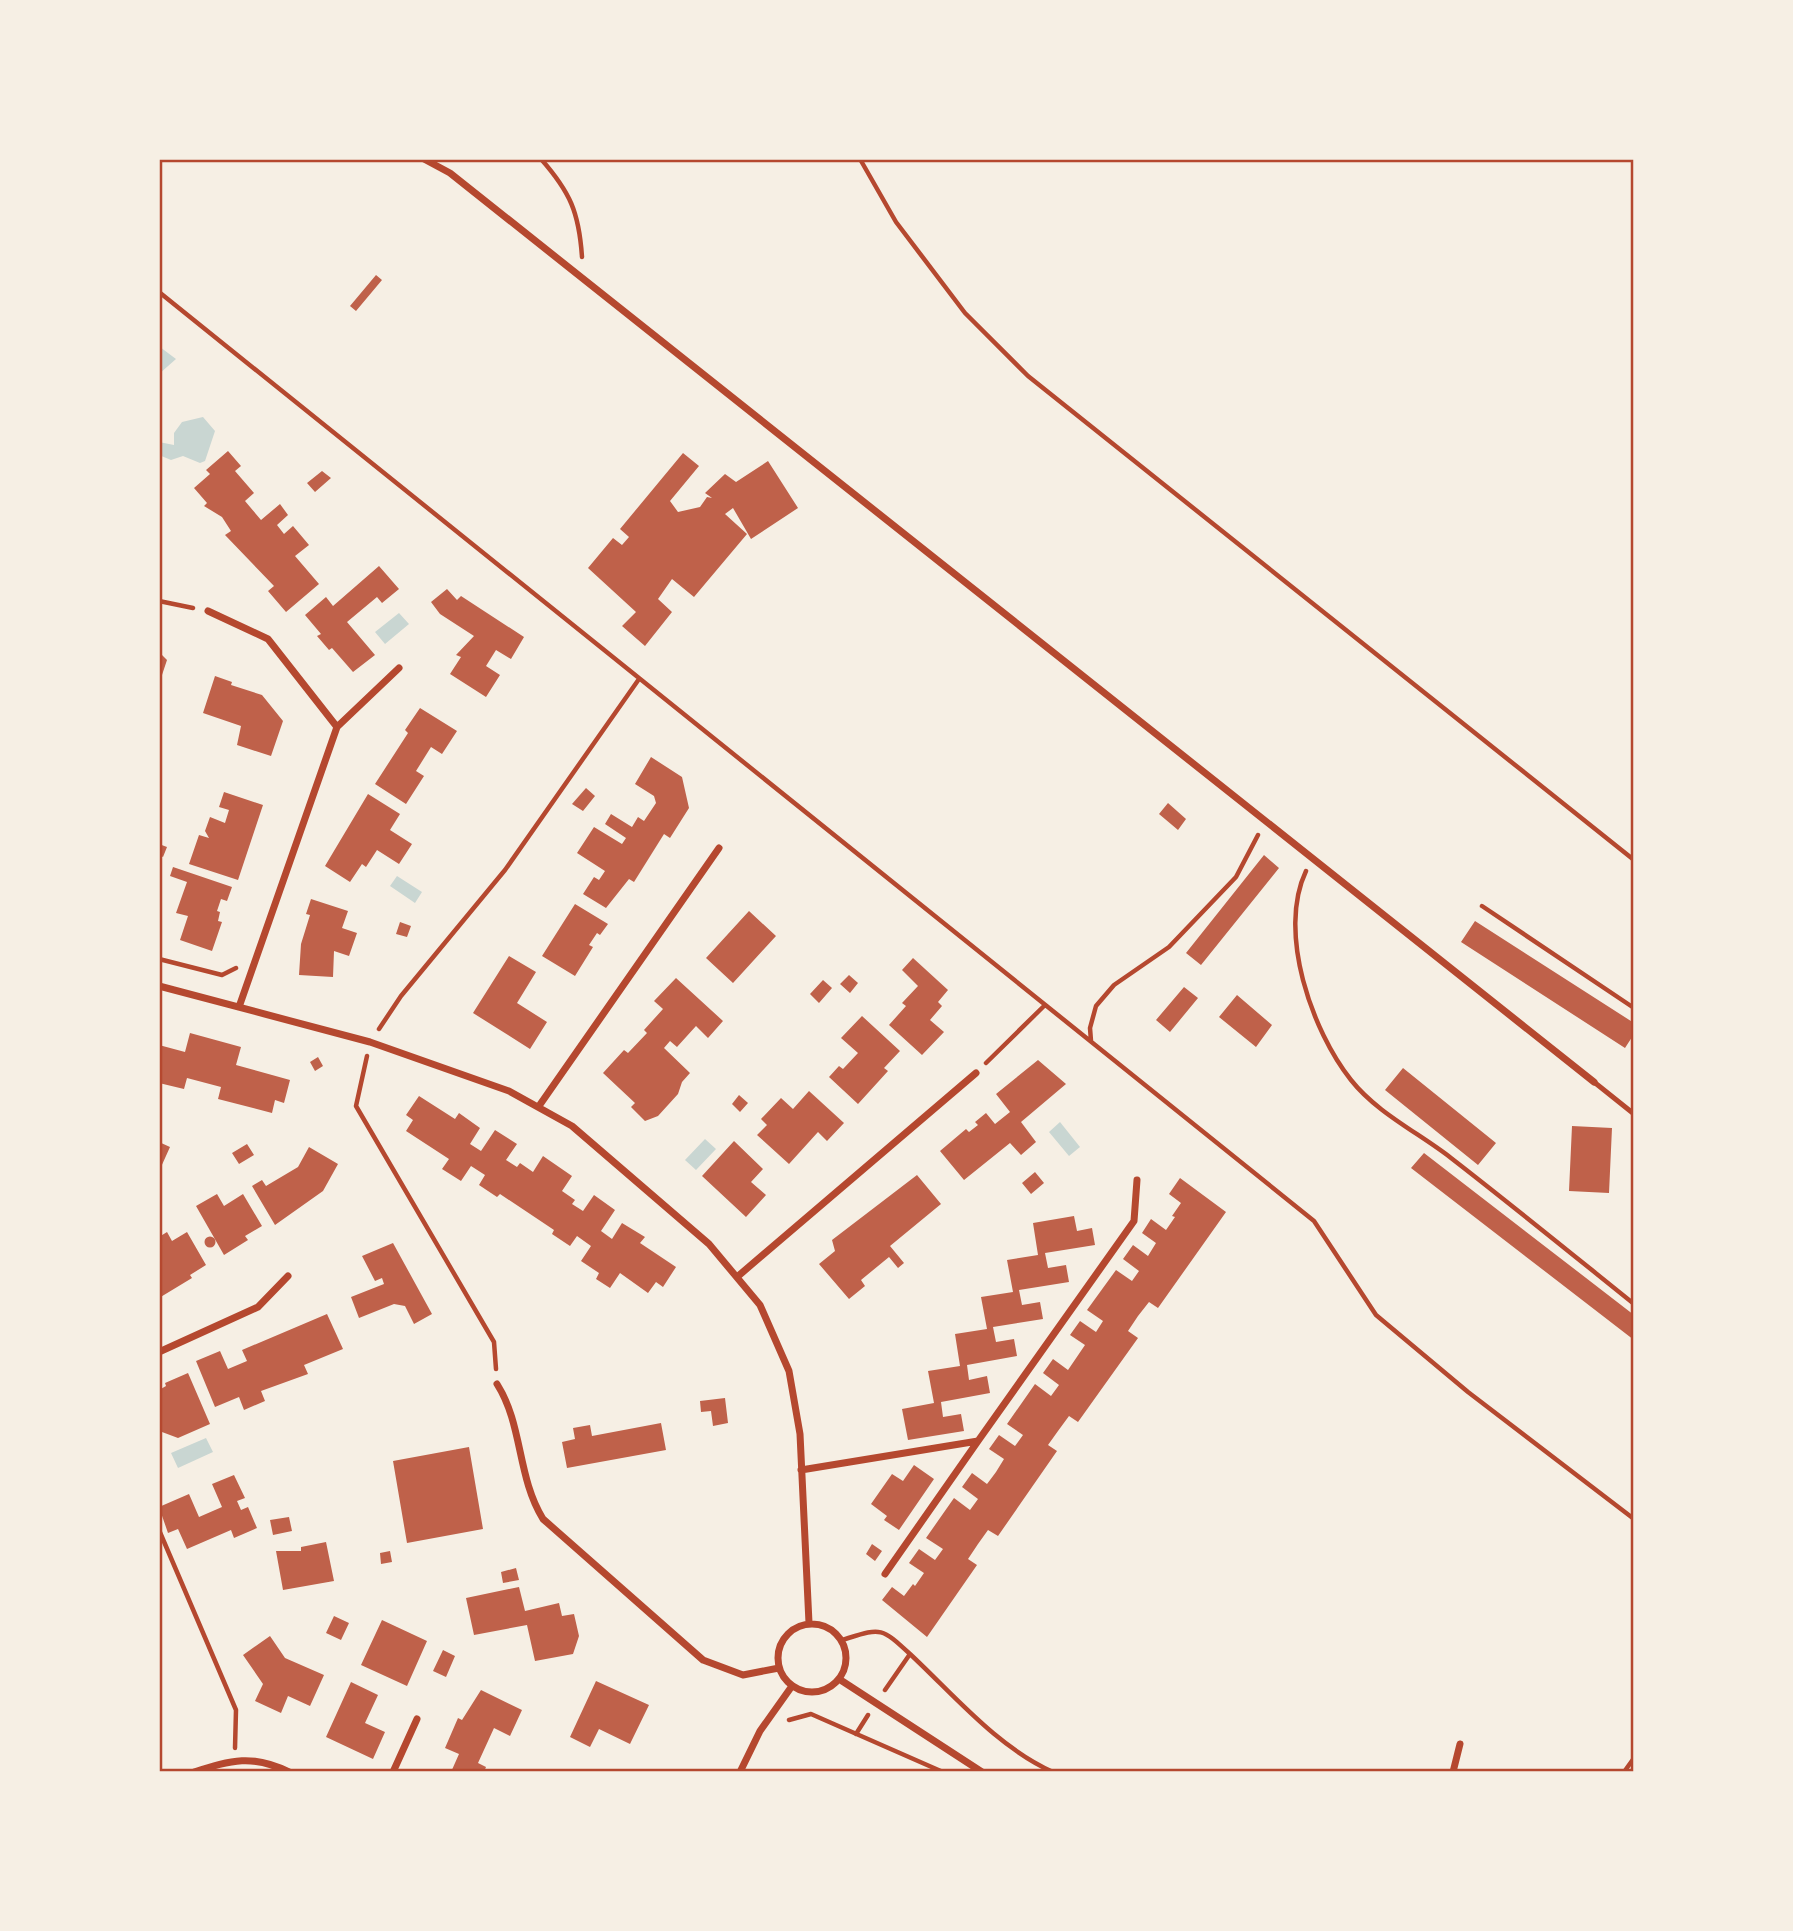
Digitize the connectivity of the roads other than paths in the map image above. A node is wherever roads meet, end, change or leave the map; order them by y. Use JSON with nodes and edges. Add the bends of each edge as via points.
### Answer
{"nodes":[{"id":1,"x":424,"y":159,"type":"edge"},
{"id":2,"x":208,"y":611,"type":"road end"},
{"id":3,"x":399,"y":668,"type":"dead end"},
{"id":4,"x":337,"y":727,"type":"junction"},
{"id":5,"x":719,"y":848,"type":"dead end"},
{"id":6,"x":159,"y":986,"type":"edge"},
{"id":7,"x":239,"y":1007,"type":"junction"},
{"id":8,"x":976,"y":1073,"type":"road end"},
{"id":9,"x":1594,"y":1082,"type":"joint"},
{"id":10,"x":538,"y":1106,"type":"junction"},
{"id":11,"x":1634,"y":1114,"type":"edge"},
{"id":12,"x":1137,"y":1180,"type":"dead end"},
{"id":13,"x":288,"y":1276,"type":"dead end"},
{"id":14,"x":737,"y":1277,"type":"junction"},
{"id":15,"x":159,"y":1352,"type":"edge"},
{"id":16,"x":497,"y":1384,"type":"road end"},
{"id":17,"x":978,"y":1441,"type":"junction"},
{"id":18,"x":801,"y":1470,"type":"junction"},
{"id":19,"x":885,"y":1574,"type":"dead end"},
{"id":20,"x":809,"y":1623,"type":"junction"},
{"id":21,"x":779,"y":1668,"type":"junction"},
{"id":22,"x":839,"y":1679,"type":"junction"},
{"id":23,"x":792,"y":1686,"type":"junction"},
{"id":24,"x":417,"y":1720,"type":"dead end"},
{"id":25,"x":1460,"y":1744,"type":"dead end"},
{"id":26,"x":194,"y":1772,"type":"edge"},
{"id":27,"x":289,"y":1772,"type":"edge"},
{"id":28,"x":393,"y":1772,"type":"edge"},
{"id":29,"x":740,"y":1772,"type":"edge"},
{"id":30,"x":982,"y":1772,"type":"edge"},
{"id":31,"x":1453,"y":1772,"type":"edge"}],
"edges":[{"from":1,"to":9,"type":"street","via":[[450,173]]},
{"from":2,"to":4,"type":"street","via":[[268,639]]},
{"from":3,"to":4,"type":"street"},
{"from":4,"to":7,"type":"street"},
{"from":5,"to":10,"type":"street"},
{"from":6,"to":7,"type":"street"},
{"from":7,"to":10,"type":"street","via":[[370,1042],[509,1091]]},
{"from":8,"to":14,"type":"street"},
{"from":9,"to":11,"type":"lane"},
{"from":10,"to":14,"type":"street","via":[[609,1156],[709,1244]]},
{"from":12,"to":17,"type":"street","via":[[1134,1221]]},
{"from":13,"to":15,"type":"street","via":[[258,1307]]},
{"from":14,"to":18,"type":"street","via":[[760,1305],[789,1371]]},
{"from":16,"to":21,"type":"street","via":[[510,1404],[532,1500],[543,1519],[703,1660],[743,1675]]},
{"from":17,"to":18,"type":"street"},
{"from":17,"to":19,"type":"street"},
{"from":18,"to":20,"type":"street"},
{"from":20,"to":21,"type":"street","via":[[783,1639]]},
{"from":20,"to":22,"type":"street","via":[[828,1627],[842,1640],[847,1660]]},
{"from":21,"to":23,"type":"street"},
{"from":22,"to":23,"type":"street","via":[[822,1691]]},
{"from":22,"to":30,"type":"street"},
{"from":23,"to":29,"type":"street","via":[[760,1731]]},
{"from":24,"to":28,"type":"street"},
{"from":25,"to":31,"type":"street"},
{"from":26,"to":27,"type":"street","via":[[235,1759],[267,1761]]}]}
